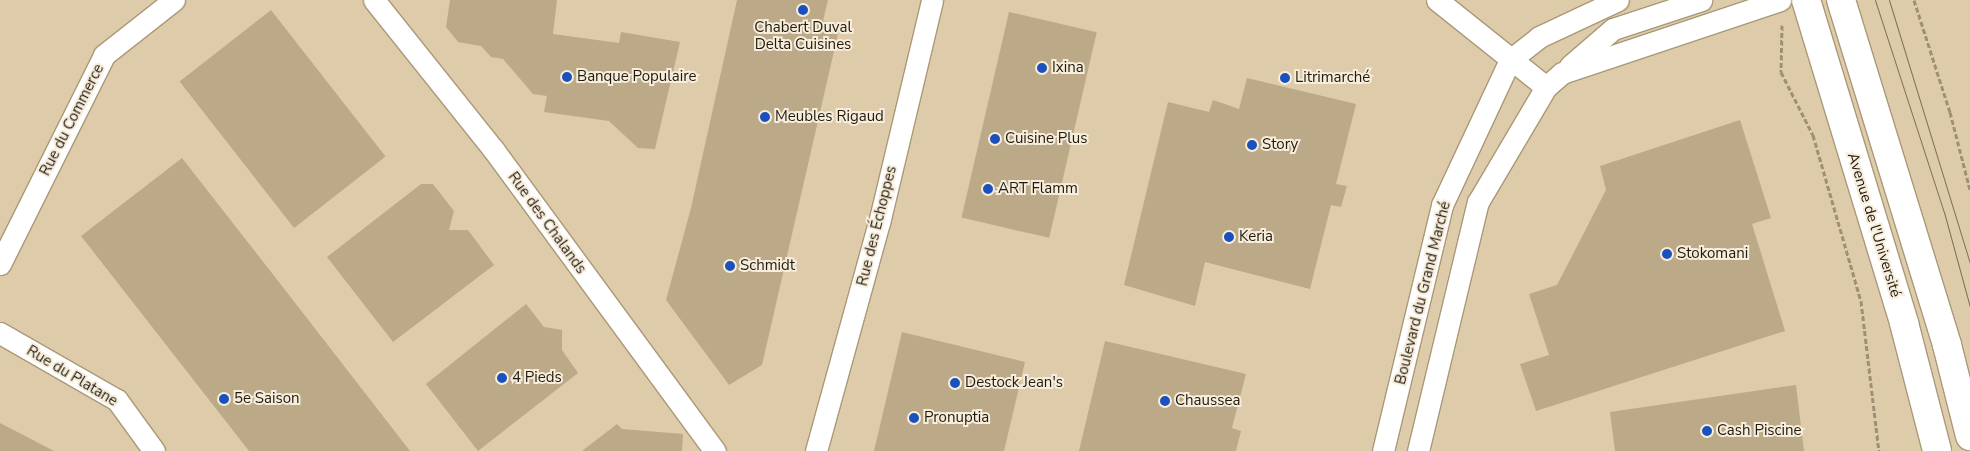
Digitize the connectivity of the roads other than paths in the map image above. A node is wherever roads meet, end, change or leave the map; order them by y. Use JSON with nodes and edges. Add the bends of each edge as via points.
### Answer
{"nodes":[{"id":1,"x":174,"y":0,"type":"edge"},
{"id":2,"x":374,"y":0,"type":"edge"},
{"id":3,"x":932,"y":0,"type":"edge"},
{"id":4,"x":1437,"y":0,"type":"edge"},
{"id":5,"x":1618,"y":0,"type":"edge"},
{"id":6,"x":1701,"y":0,"type":"edge"},
{"id":7,"x":1780,"y":0,"type":"edge"},
{"id":8,"x":1806,"y":0,"type":"edge"},
{"id":9,"x":1841,"y":0,"type":"edge"},
{"id":10,"x":1510,"y":60,"type":"junction"},
{"id":11,"x":1562,"y":73,"type":"junction"},
{"id":12,"x":1546,"y":87,"type":"junction"},
{"id":13,"x":0,"y":264,"type":"edge"},
{"id":14,"x":0,"y":332,"type":"edge"},
{"id":15,"x":1970,"y":436,"type":"edge"},
{"id":16,"x":154,"y":451,"type":"edge"},
{"id":17,"x":715,"y":451,"type":"edge"},
{"id":18,"x":816,"y":451,"type":"edge"},
{"id":19,"x":1383,"y":451,"type":"edge"},
{"id":20,"x":1418,"y":451,"type":"edge"},
{"id":21,"x":1937,"y":451,"type":"edge"}],
"edges":[{"from":1,"to":13,"type":"street","name":"Rue du Commerce","via":[[104,55]]},
{"from":2,"to":17,"type":"street","name":"Rue des Chalands","via":[[493,149]]},
{"from":3,"to":18,"type":"street","name":"Rue des Échoppes","via":[[879,223]]},
{"from":4,"to":10,"type":"street"},
{"from":5,"to":10,"type":"street","name":"Boulevard du Grand Marché","via":[[1539,37]]},
{"from":6,"to":11,"type":"street","name":"Boulevard du Grand Marché","via":[[1613,29]]},
{"from":7,"to":11,"type":"street","name":"Boulevard du Grand Marché"},
{"from":8,"to":21,"type":"main road","name":"Avenue de l'Université","via":[[1904,323]]},
{"from":9,"to":15,"type":"main road","via":[[1947,345]]},
{"from":10,"to":12,"type":"street"},
{"from":10,"to":19,"type":"street","name":"Boulevard du Grand Marché","via":[[1442,205]]},
{"from":11,"to":12,"type":"street","name":"Boulevard du Grand Marché"},
{"from":12,"to":20,"type":"street","name":"Boulevard du Grand Marché","via":[[1478,202]]},
{"from":14,"to":16,"type":"street","name":"Rue du Platane","via":[[117,400]]}]}
